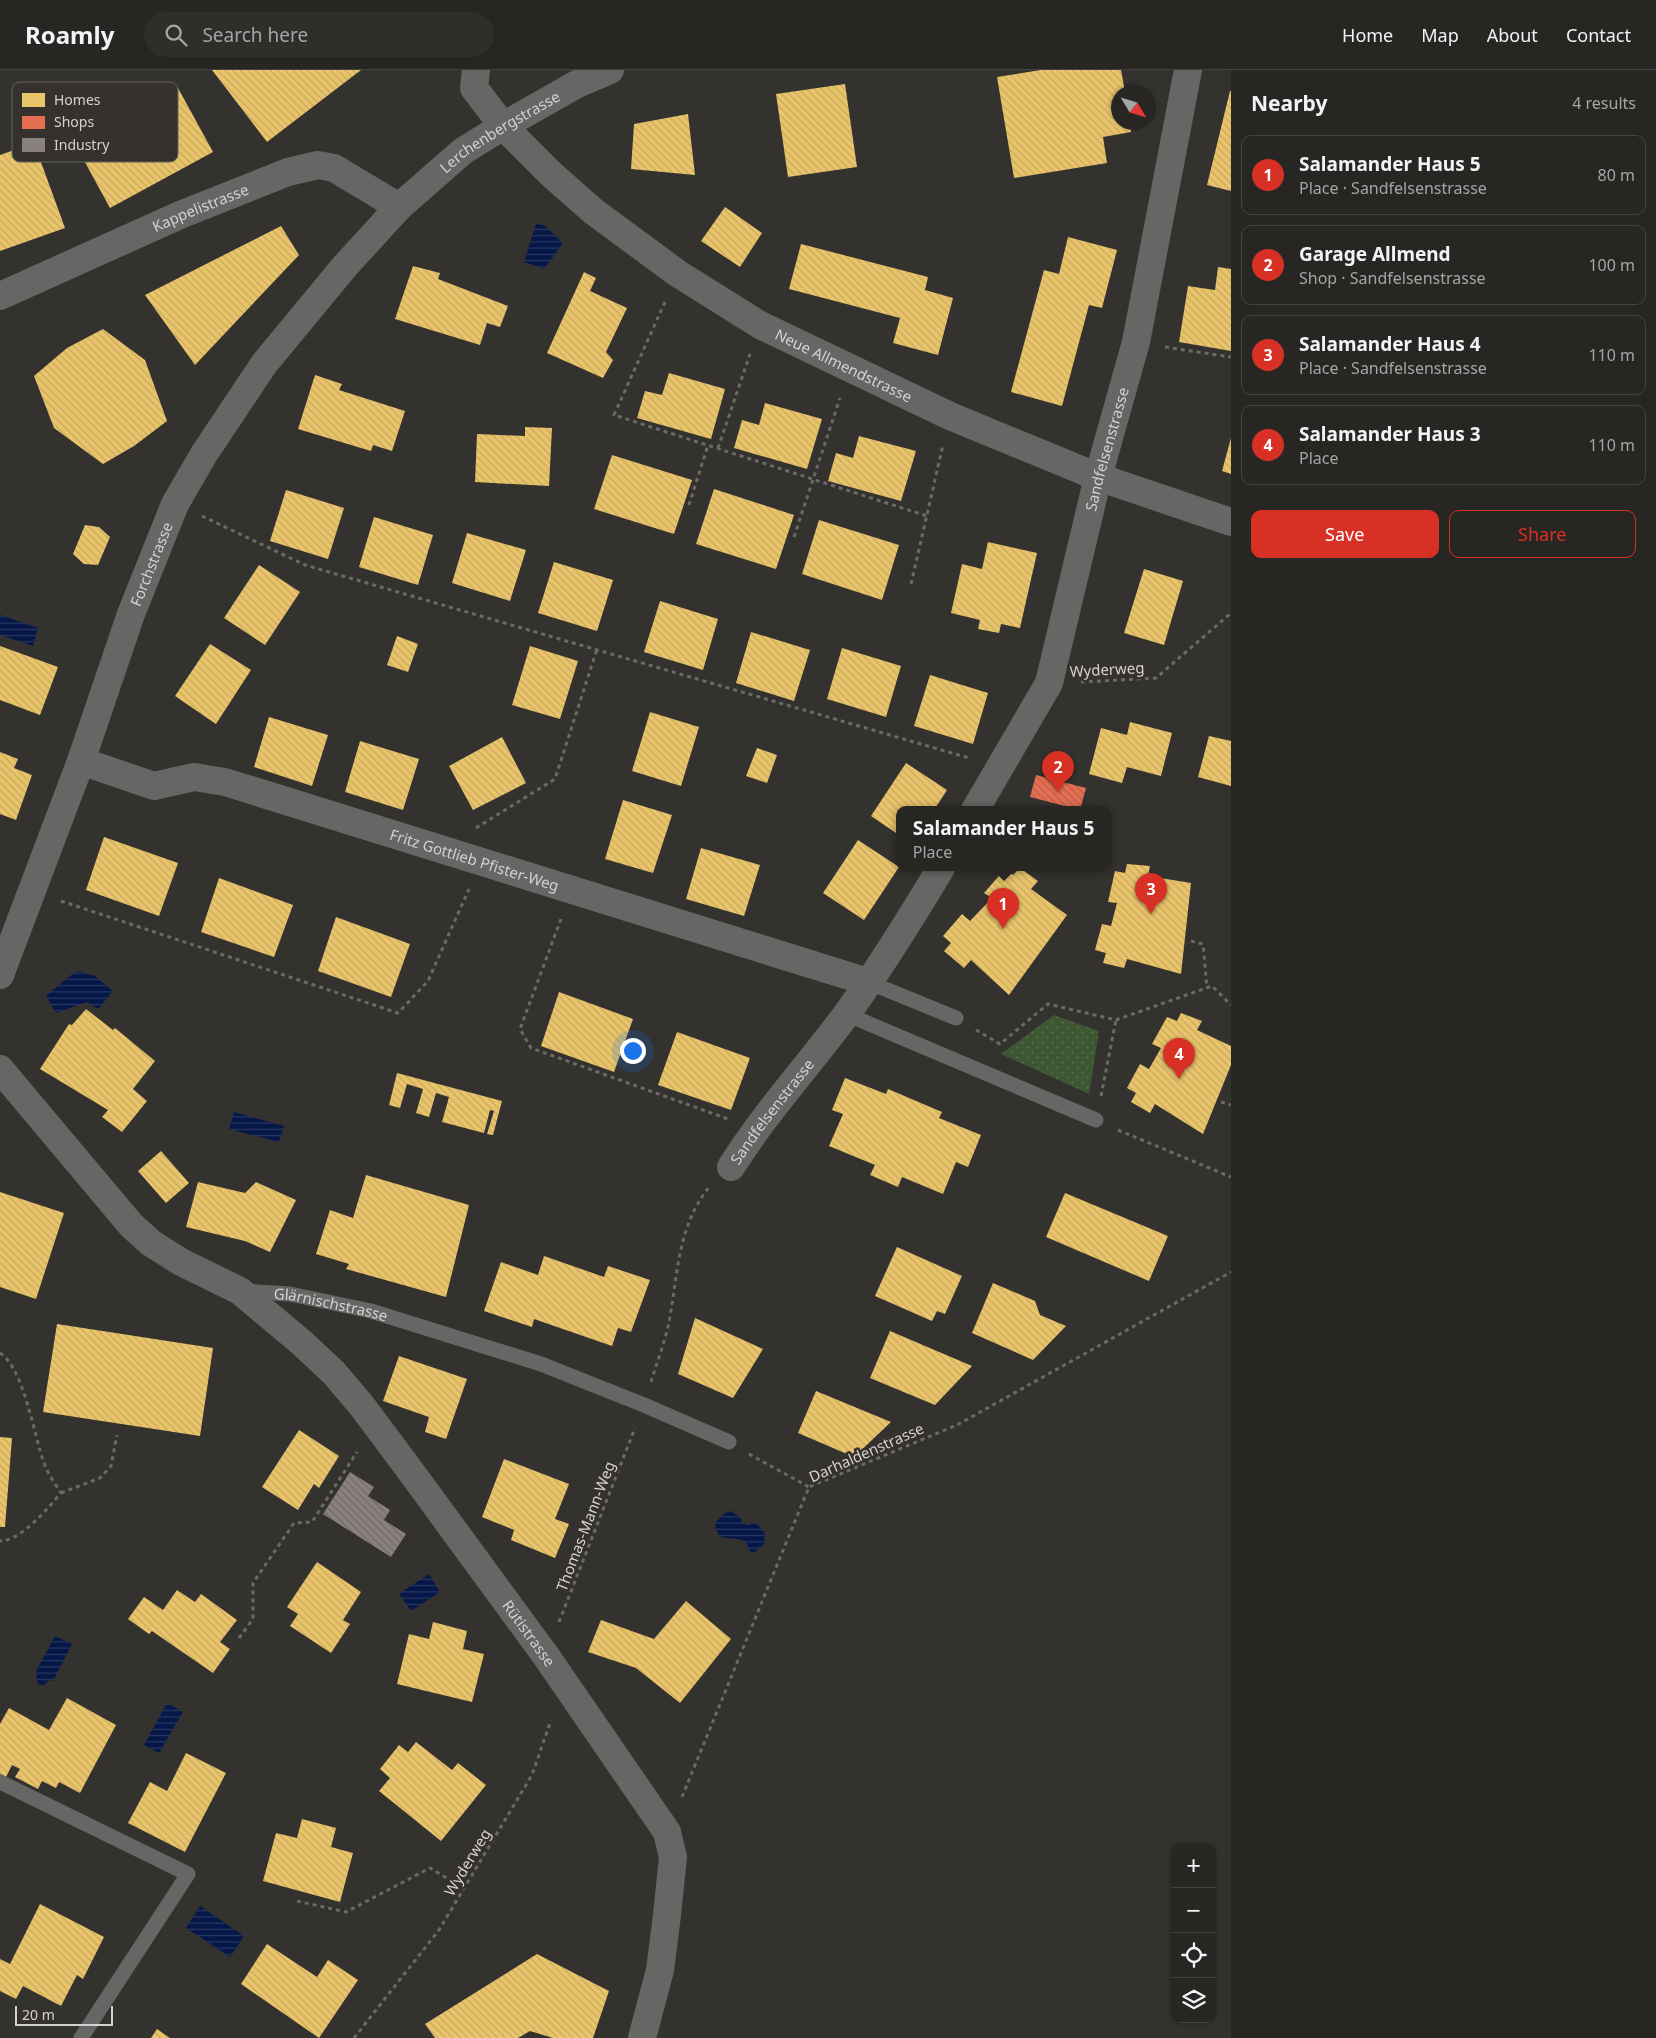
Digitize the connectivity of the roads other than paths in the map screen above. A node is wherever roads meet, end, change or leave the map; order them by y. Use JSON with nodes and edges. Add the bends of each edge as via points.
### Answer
{"nodes":[{"id":1,"x":476,"y":70,"type":"edge"},
{"id":2,"x":610,"y":70,"type":"edge"},
{"id":3,"x":1188,"y":70,"type":"edge"},
{"id":4,"x":503,"y":126,"type":"junction"},
{"id":5,"x":400,"y":207,"type":"junction"},
{"id":6,"x":0,"y":296,"type":"edge"},
{"id":7,"x":1098,"y":477,"type":"junction"},
{"id":8,"x":1231,"y":522,"type":"edge"},
{"id":9,"x":81,"y":761,"type":"junction"},
{"id":10,"x":978,"y":806,"type":"edge"},
{"id":11,"x":939,"y":871,"type":"edge"},
{"id":12,"x":0,"y":973,"type":"edge"},
{"id":13,"x":868,"y":982,"type":"junction"},
{"id":14,"x":846,"y":1014,"type":"junction"},
{"id":15,"x":956,"y":1018,"type":"road end"},
{"id":16,"x":0,"y":1069,"type":"edge"},
{"id":17,"x":1096,"y":1120,"type":"road end"},
{"id":18,"x":731,"y":1166,"type":"road end"},
{"id":19,"x":240,"y":1291,"type":"junction"},
{"id":20,"x":729,"y":1442,"type":"road end"},
{"id":21,"x":0,"y":1782,"type":"edge"},
{"id":22,"x":81,"y":2038,"type":"edge"},
{"id":23,"x":642,"y":2038,"type":"edge"}],
"edges":[{"from":1,"to":4,"type":"street","name":"Neue Allmendstrasse","via":[[474,88]]},
{"from":2,"to":4,"type":"street","name":"Lerchenbergstrasse","via":[[576,84]]},
{"from":3,"to":7,"type":"street","name":"Sandfelsenstrasse","via":[[1136,342]]},
{"from":4,"to":5,"type":"street","name":"Lerchenbergstrasse","via":[[463,151]]},
{"from":4,"to":7,"type":"street","name":"Neue Allmendstrasse","via":[[593,211],[677,274],[760,324],[950,416]]},
{"from":5,"to":6,"type":"street","name":"Kappelistrasse","via":[[334,168],[310,166],[180,215]]},
{"from":5,"to":9,"type":"street","name":"Forchstrasse","via":[[345,266],[264,364],[204,454],[176,504],[131,614]]},
{"from":7,"to":8,"type":"street","name":"Neue Allmendstrasse"},
{"from":7,"to":10,"type":"street","name":"Sandfelsenstrasse","via":[[1049,683]]},
{"from":9,"to":12,"type":"street","name":"Forchstrasse"},
{"from":9,"to":13,"type":"street","name":"Fritz Gottlieb Pfister-Weg","via":[[154,786],[194,777],[225,782]]},
{"from":11,"to":13,"type":"street","name":"Sandfelsenstrasse"},
{"from":13,"to":14,"type":"street","name":"Sandfelsenstrasse"},
{"from":13,"to":15,"type":"lane"},
{"from":14,"to":17,"type":"lane"},
{"from":14,"to":18,"type":"street","name":"Sandfelsenstrasse"},
{"from":16,"to":19,"type":"street","name":"Glärnischstrasse","via":[[131,1226],[181,1262]]},
{"from":19,"to":20,"type":"lane","name":"Glärnischstrasse","via":[[290,1294],[371,1311],[541,1364],[644,1404]]},
{"from":19,"to":23,"type":"street","name":"Rütistrasse","via":[[334,1373],[375,1424],[554,1666],[667,1832],[674,1857],[667,1915],[660,1970]]},
{"from":21,"to":22,"type":"lane","via":[[188,1874]]}]}
